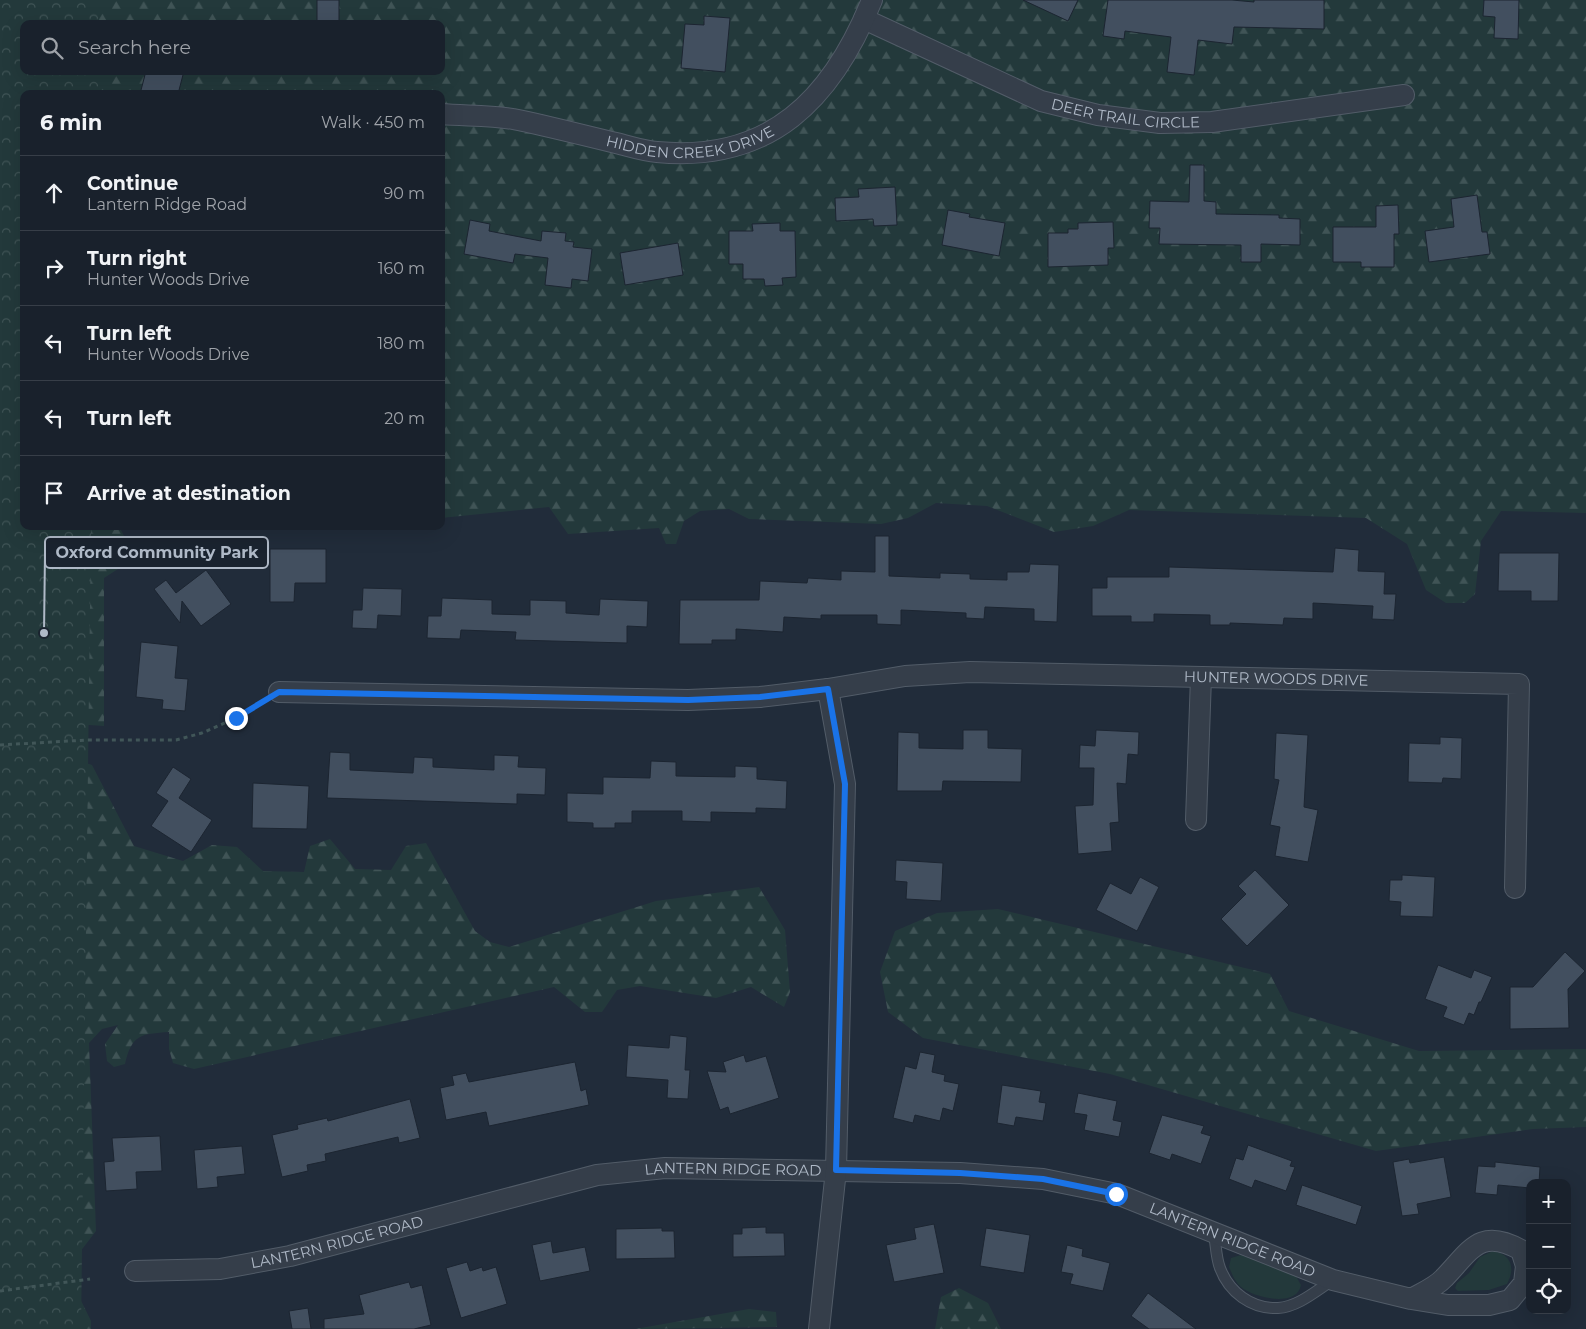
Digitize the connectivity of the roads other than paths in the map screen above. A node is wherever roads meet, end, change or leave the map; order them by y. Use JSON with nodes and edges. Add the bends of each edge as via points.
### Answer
{"nodes":[{"id":1,"x":872,"y":0,"type":"edge"},
{"id":2,"x":864,"y":19,"type":"junction"},
{"id":3,"x":1404,"y":95,"type":"dead end"},
{"id":4,"x":445,"y":114,"type":"edge"},
{"id":5,"x":1201,"y":676,"type":"junction"},
{"id":6,"x":828,"y":689,"type":"junction"},
{"id":7,"x":279,"y":692,"type":"road end"},
{"id":8,"x":1196,"y":820,"type":"dead end"},
{"id":9,"x":1515,"y":888,"type":"dead end"},
{"id":10,"x":836,"y":1170,"type":"junction"},
{"id":11,"x":1214,"y":1234,"type":"junction"},
{"id":12,"x":135,"y":1271,"type":"dead end"},
{"id":13,"x":1333,"y":1280,"type":"junction"},
{"id":14,"x":1411,"y":1299,"type":"junction"},
{"id":15,"x":819,"y":1329,"type":"edge"}],
"edges":[{"from":1,"to":2,"type":"street","name":"HIDDEN CREEK DRIVE"},
{"from":2,"to":3,"type":"street","name":"DEER TRAIL CIRCLE","via":[[1041,101],[1098,115],[1160,123],[1212,122]]},
{"from":2,"to":4,"type":"street","name":"HIDDEN CREEK DRIVE","via":[[828,81],[800,113],[751,143],[706,153],[656,152],[511,119]]},
{"from":5,"to":6,"type":"street","name":"HUNTER WOODS DRIVE","via":[[970,672],[905,676]]},
{"from":5,"to":8,"type":"street"},
{"from":5,"to":9,"type":"street","name":"HUNTER WOODS DRIVE","via":[[1519,684]]},
{"from":6,"to":7,"type":"street","name":"HUNTER WOODS DRIVE","via":[[760,697],[688,700]]},
{"from":6,"to":10,"type":"street","via":[[845,784]]},
{"from":10,"to":11,"type":"street","name":"LANTERN RIDGE ROAD","via":[[1043,1179],[1116,1194]]},
{"from":10,"to":12,"type":"street","name":"LANTERN RIDGE ROAD","via":[[665,1168],[597,1175],[290,1256],[220,1268]]},
{"from":10,"to":15,"type":"street"},
{"from":11,"to":13,"type":"street","name":"LANTERN RIDGE ROAD"},
{"from":11,"to":13,"type":"lane","via":[[1219,1267],[1231,1290],[1254,1304],[1280,1308],[1305,1299]]},
{"from":13,"to":14,"type":"street","name":"LANTERN RIDGE ROAD"},
{"from":14,"to":14,"type":"street","name":"LANTERN RIDGE ROAD","via":[[1443,1280],[1470,1248],[1486,1240],[1505,1241],[1521,1250],[1526,1266],[1524,1284],[1510,1300],[1489,1305],[1448,1305]]}]}
